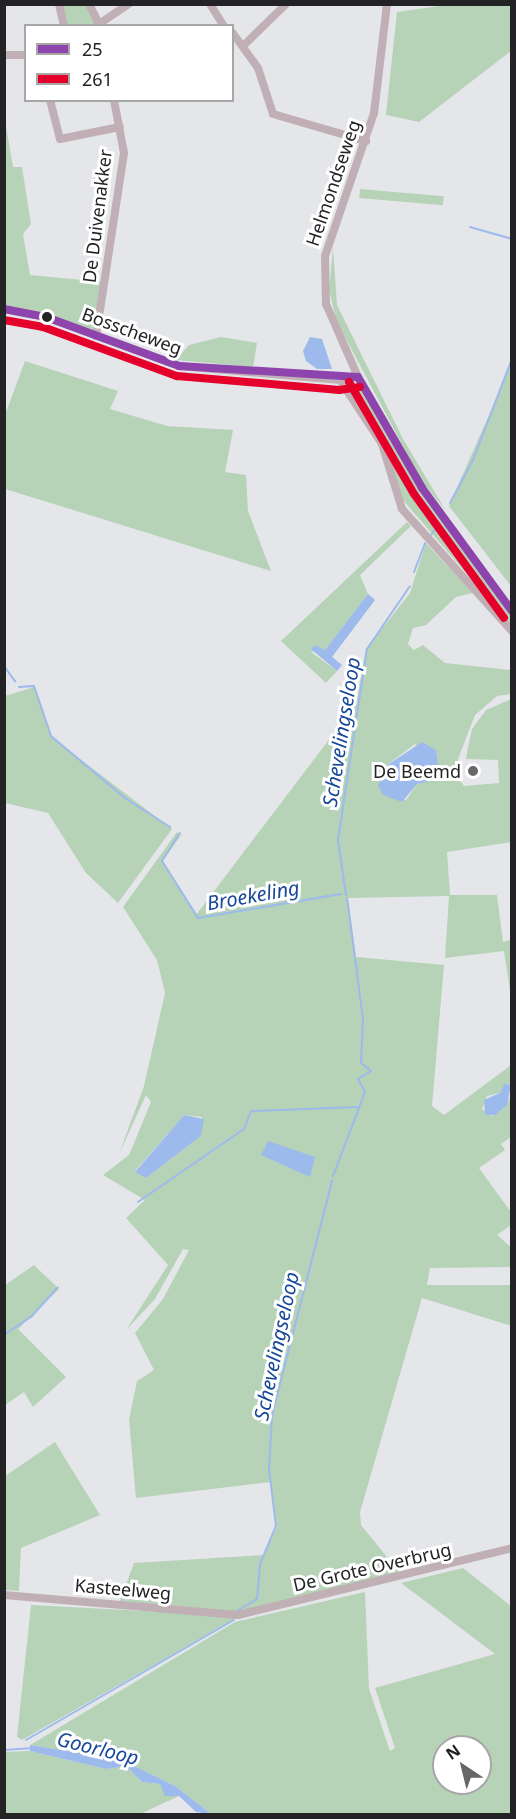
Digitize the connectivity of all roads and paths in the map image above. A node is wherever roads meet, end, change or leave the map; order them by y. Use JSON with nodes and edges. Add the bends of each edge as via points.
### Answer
{"nodes":[{"id":1,"x":58,"y":4,"type":"edge"},
{"id":2,"x":89,"y":4,"type":"edge"},
{"id":3,"x":129,"y":4,"type":"edge"},
{"id":4,"x":210,"y":4,"type":"edge"},
{"id":5,"x":286,"y":4,"type":"edge"},
{"id":6,"x":387,"y":4,"type":"edge"},
{"id":7,"x":63,"y":24,"type":"edge"},
{"id":8,"x":97,"y":24,"type":"edge"},
{"id":9,"x":222,"y":24,"type":"edge"},
{"id":10,"x":234,"y":35,"type":"edge"},
{"id":11,"x":243,"y":46,"type":"junction"},
{"id":12,"x":24,"y":55,"type":"edge"},
{"id":13,"x":4,"y":56,"type":"edge"},
{"id":14,"x":51,"y":102,"type":"edge"},
{"id":15,"x":114,"y":102,"type":"edge"},
{"id":16,"x":120,"y":127,"type":"junction"},
{"id":17,"x":366,"y":141,"type":"junction"},
{"id":18,"x":4,"y":309,"type":"edge"},
{"id":19,"x":96,"y":336,"type":"junction"},
{"id":20,"x":358,"y":377,"type":"junction"},
{"id":21,"x":340,"y":380,"type":"junction"},
{"id":22,"x":512,"y":612,"type":"edge"},
{"id":23,"x":512,"y":631,"type":"edge"},
{"id":24,"x":512,"y":1548,"type":"edge"},
{"id":25,"x":4,"y":1595,"type":"edge"},
{"id":26,"x":238,"y":1615,"type":"joint"}],
"edges":[{"from":1,"to":7,"type":"street"},
{"from":2,"to":8,"type":"street"},
{"from":3,"to":8,"type":"street"},
{"from":4,"to":9,"type":"street"},
{"from":5,"to":11,"type":"street"},
{"from":6,"to":17,"type":"street","name":"Helmondseweg","via":[[380,83]]},
{"from":10,"to":11,"type":"street"},
{"from":11,"to":17,"type":"street","via":[[266,85],[273,114]]},
{"from":12,"to":13,"type":"street"},
{"from":14,"to":16,"type":"street","via":[[60,139]]},
{"from":15,"to":16,"type":"street","name":"De Duivenakker"},
{"from":16,"to":19,"type":"street","name":"De Duivenakker","via":[[124,153]]},
{"from":17,"to":20,"type":"street","name":"Helmondseweg","via":[[329,237],[324,283],[332,324]]},
{"from":18,"to":19,"type":"street","name":"Bosscheweg"},
{"from":19,"to":21,"type":"street","name":"Bosscheweg","via":[[179,366]]},
{"from":20,"to":21,"type":"street","name":"Bosscheweg"},
{"from":20,"to":22,"type":"street","name":"Helmondseweg","via":[[444,522]]},
{"from":21,"to":23,"type":"street","via":[[382,444],[397,500],[428,540]]},
{"from":24,"to":26,"type":"street","name":"De Grote Overbrug"},
{"from":25,"to":26,"type":"street","name":"Kasteelweg"}]}
